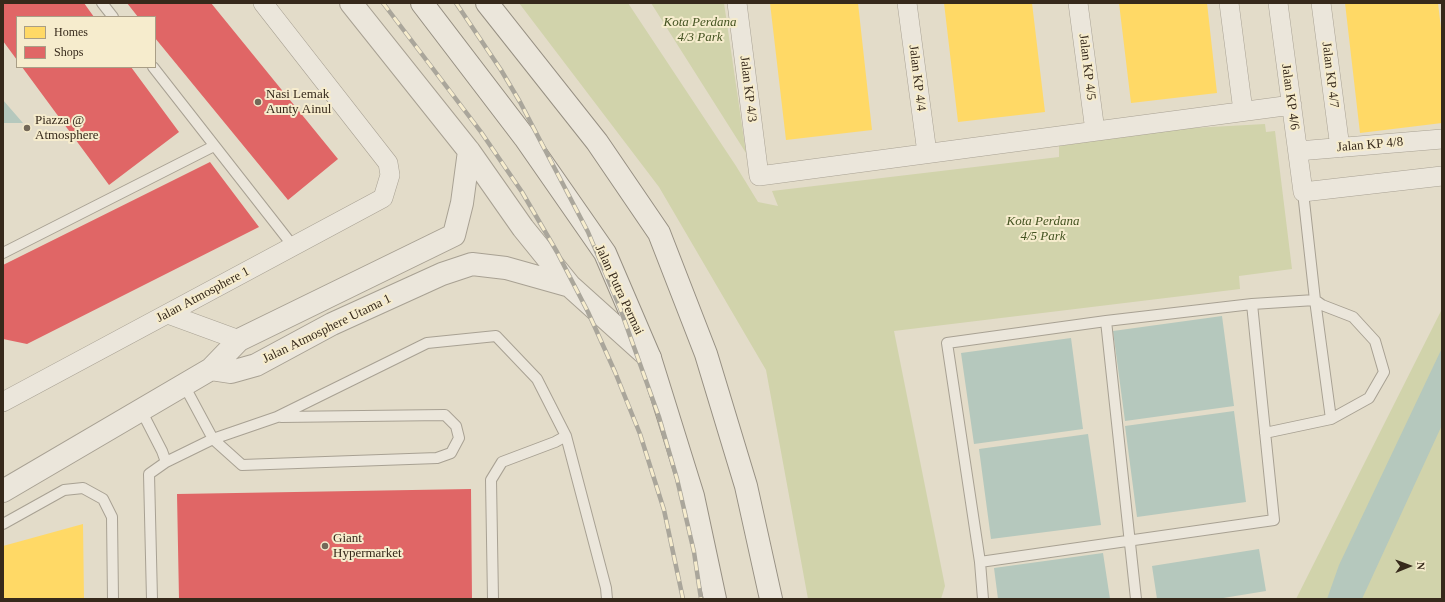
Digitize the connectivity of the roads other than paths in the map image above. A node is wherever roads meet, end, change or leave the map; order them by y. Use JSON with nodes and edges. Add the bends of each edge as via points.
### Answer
{"nodes":[{"id":1,"x":102,"y":3,"type":"edge"},
{"id":2,"x":263,"y":3,"type":"edge"},
{"id":3,"x":351,"y":3,"type":"edge"},
{"id":4,"x":422,"y":3,"type":"edge"},
{"id":5,"x":487,"y":3,"type":"edge"},
{"id":6,"x":737,"y":3,"type":"edge"},
{"id":7,"x":907,"y":3,"type":"edge"},
{"id":8,"x":1078,"y":3,"type":"edge"},
{"id":9,"x":1229,"y":3,"type":"edge"},
{"id":10,"x":1278,"y":3,"type":"edge"},
{"id":11,"x":1321,"y":3,"type":"edge"},
{"id":12,"x":112,"y":16,"type":"edge"},
{"id":13,"x":154,"y":68,"type":"edge"},
{"id":14,"x":1292,"y":105,"type":"junction"},
{"id":15,"x":1243,"y":111,"type":"junction"},
{"id":16,"x":1095,"y":131,"type":"junction"},
{"id":17,"x":1442,"y":140,"type":"edge"},
{"id":18,"x":214,"y":146,"type":"junction"},
{"id":19,"x":1340,"y":148,"type":"junction"},
{"id":20,"x":470,"y":151,"type":"junction"},
{"id":21,"x":1298,"y":151,"type":"junction"},
{"id":22,"x":927,"y":153,"type":"junction"},
{"id":23,"x":1442,"y":176,"type":"edge"},
{"id":24,"x":1303,"y":192,"type":"junction"},
{"id":25,"x":294,"y":246,"type":"junction"},
{"id":26,"x":3,"y":253,"type":"edge"},
{"id":27,"x":570,"y":286,"type":"junction"},
{"id":28,"x":1315,"y":300,"type":"junction"},
{"id":29,"x":1252,"y":304,"type":"junction"},
{"id":30,"x":168,"y":314,"type":"junction"},
{"id":31,"x":1106,"y":321,"type":"junction"},
{"id":32,"x":239,"y":340,"type":"junction"},
{"id":33,"x":650,"y":358,"type":"junction"},
{"id":34,"x":211,"y":369,"type":"junction"},
{"id":35,"x":184,"y":385,"type":"junction"},
{"id":36,"x":3,"y":402,"type":"edge"},
{"id":37,"x":141,"y":410,"type":"junction"},
{"id":38,"x":276,"y":417,"type":"junction"},
{"id":39,"x":1331,"y":419,"type":"junction"},
{"id":40,"x":1265,"y":432,"type":"junction"},
{"id":41,"x":566,"y":436,"type":"junction"},
{"id":42,"x":214,"y":439,"type":"junction"},
{"id":43,"x":166,"y":462,"type":"junction"},
{"id":44,"x":3,"y":491,"type":"edge"},
{"id":45,"x":3,"y":524,"type":"edge"},
{"id":46,"x":1130,"y":540,"type":"junction"},
{"id":47,"x":980,"y":562,"type":"junction"},
{"id":48,"x":113,"y":599,"type":"edge"},
{"id":49,"x":152,"y":599,"type":"edge"},
{"id":50,"x":494,"y":599,"type":"edge"},
{"id":51,"x":607,"y":599,"type":"edge"},
{"id":52,"x":714,"y":599,"type":"edge"},
{"id":53,"x":771,"y":599,"type":"edge"},
{"id":54,"x":983,"y":599,"type":"edge"},
{"id":55,"x":1136,"y":599,"type":"edge"}],
"edges":[{"from":1,"to":12,"type":"lane"},
{"from":2,"to":25,"type":"street","name":"Jalan Atmosphere 1","via":[[388,162],[390,175],[383,198]]},
{"from":3,"to":20,"type":"street"},
{"from":4,"to":33,"type":"street","name":"Jalan Putra Permai","via":[[524,138],[605,253]]},
{"from":5,"to":53,"type":"street","via":[[597,142],[659,233],[706,354],[746,486]]},
{"from":6,"to":22,"type":"street","name":"Jalan KP 4/3","via":[[759,176]]},
{"from":7,"to":22,"type":"street","name":"Jalan KP 4/4"},
{"from":8,"to":16,"type":"street","name":"Jalan KP 4/5"},
{"from":9,"to":15,"type":"street"},
{"from":10,"to":14,"type":"street","name":"Jalan KP 4/6"},
{"from":11,"to":19,"type":"street","name":"Jalan KP 4/7"},
{"from":13,"to":18,"type":"lane"},
{"from":14,"to":15,"type":"street"},
{"from":14,"to":21,"type":"street","name":"Jalan KP 4/6"},
{"from":15,"to":16,"type":"street"},
{"from":16,"to":22,"type":"street"},
{"from":17,"to":19,"type":"street","name":"Jalan KP 4/8"},
{"from":18,"to":25,"type":"lane"},
{"from":18,"to":26,"type":"lane"},
{"from":19,"to":21,"type":"street","name":"Jalan KP 4/8"},
{"from":20,"to":27,"type":"street","via":[[523,228]]},
{"from":20,"to":32,"type":"street","via":[[454,235]]},
{"from":21,"to":24,"type":"street","name":"Jalan KP 4/6"},
{"from":23,"to":24,"type":"street"},
{"from":24,"to":28,"type":"lane"},
{"from":25,"to":30,"type":"street","name":"Jalan Atmosphere 1"},
{"from":27,"to":33,"type":"street","name":"Jalan Atmosphere Utama 1"},
{"from":27,"to":34,"type":"street","name":"Jalan Atmosphere Utama 1","via":[[506,268],[472,264],[442,274],[332,324],[256,365],[231,372]]},
{"from":28,"to":29,"type":"lane"},
{"from":28,"to":39,"type":"lane"},
{"from":28,"to":39,"type":"lane","via":[[1353,316],[1375,342],[1384,372],[1370,398]]},
{"from":29,"to":31,"type":"lane"},
{"from":29,"to":40,"type":"lane"},
{"from":30,"to":32,"type":"street"},
{"from":30,"to":36,"type":"street","name":"Jalan Atmosphere 1"},
{"from":31,"to":46,"type":"lane"},
{"from":31,"to":47,"type":"lane","via":[[947,343]]},
{"from":32,"to":34,"type":"street"},
{"from":33,"to":52,"type":"street","name":"Jalan Putra Permai","via":[[693,496]]},
{"from":34,"to":35,"type":"street"},
{"from":35,"to":37,"type":"street"},
{"from":35,"to":42,"type":"lane"},
{"from":37,"to":43,"type":"lane"},
{"from":37,"to":44,"type":"street"},
{"from":38,"to":41,"type":"lane","via":[[427,343],[496,336],[537,379]]},
{"from":38,"to":42,"type":"lane"},
{"from":38,"to":42,"type":"lane","via":[[445,415],[456,426],[459,438],[451,453],[437,458],[242,465]]},
{"from":39,"to":40,"type":"lane"},
{"from":40,"to":46,"type":"lane","via":[[1274,520]]},
{"from":41,"to":50,"type":"lane","via":[[502,462],[491,480]]},
{"from":41,"to":51,"type":"lane"},
{"from":42,"to":43,"type":"lane"},
{"from":43,"to":49,"type":"lane","via":[[149,474]]},
{"from":45,"to":48,"type":"lane","via":[[64,490],[83,488],[103,499],[112,517]]},
{"from":46,"to":47,"type":"lane"},
{"from":46,"to":55,"type":"lane"},
{"from":47,"to":54,"type":"lane"}]}
